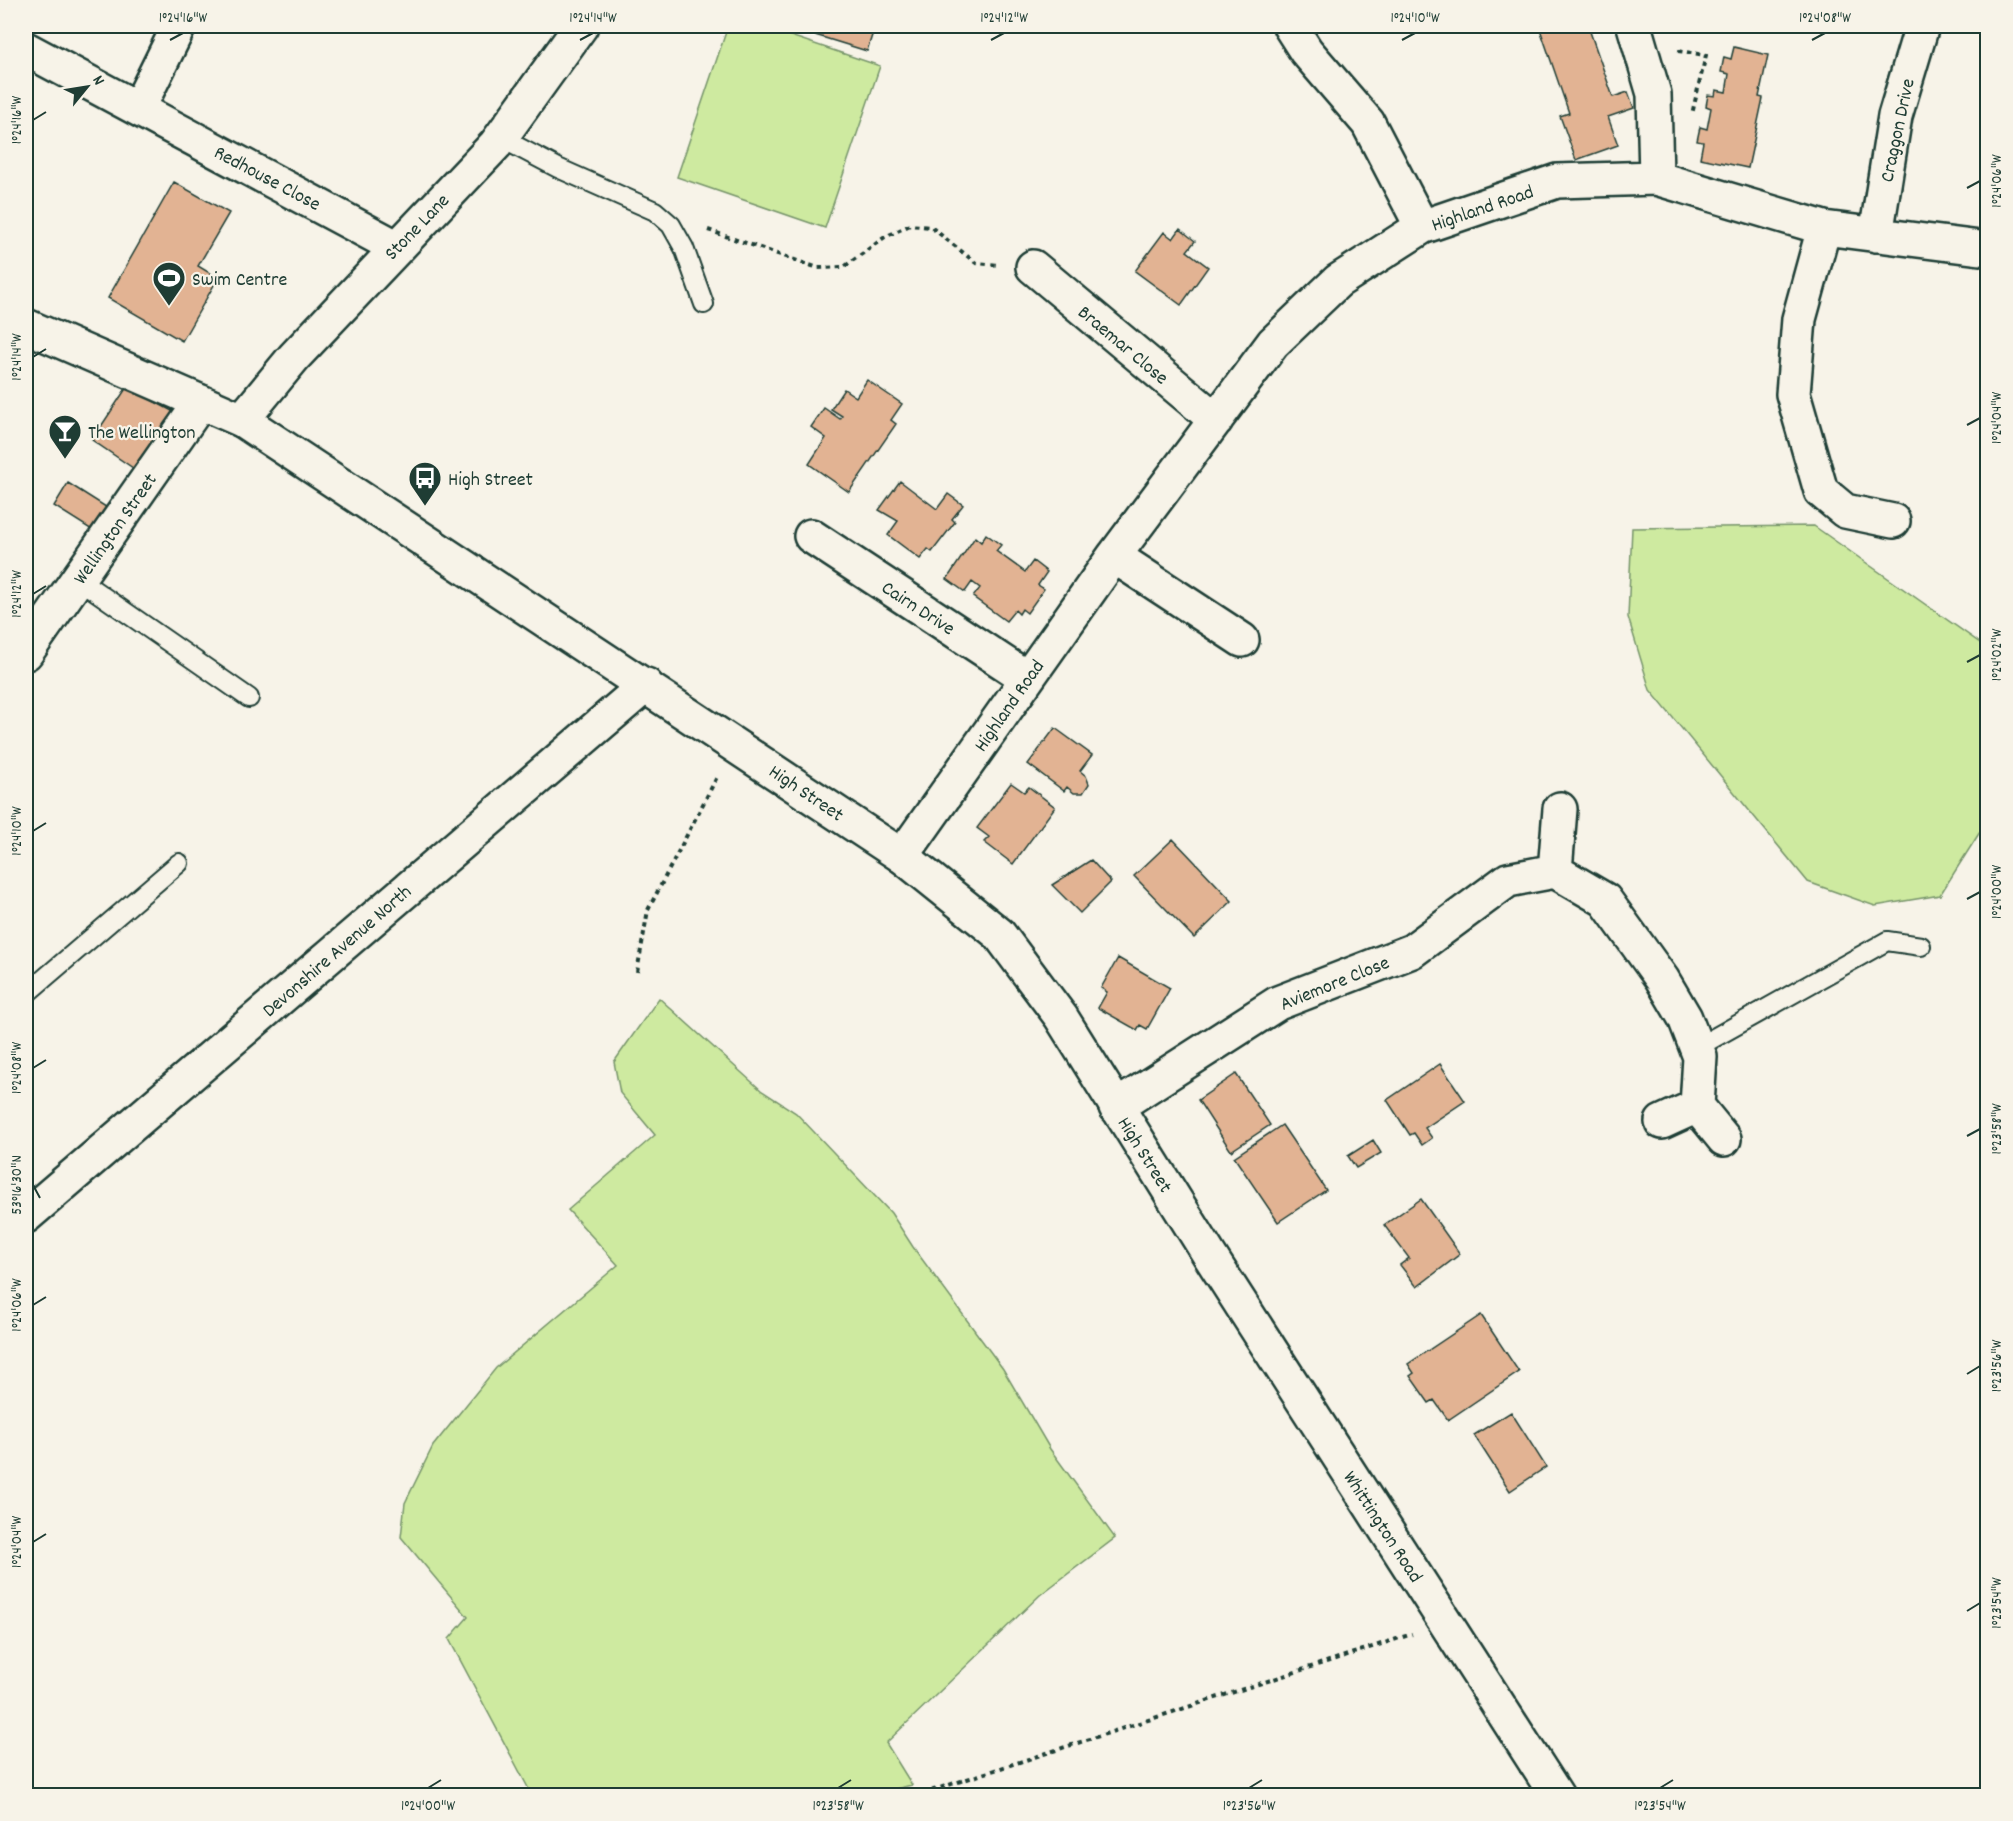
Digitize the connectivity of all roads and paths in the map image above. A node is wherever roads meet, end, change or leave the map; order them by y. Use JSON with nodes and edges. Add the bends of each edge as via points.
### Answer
{"nodes":[{"id":1,"x":179,"y":26,"type":"edge"},
{"id":2,"x":581,"y":26,"type":"edge"},
{"id":3,"x":1290,"y":26,"type":"edge"},
{"id":4,"x":1634,"y":26,"type":"edge"},
{"id":5,"x":1922,"y":26,"type":"edge"},
{"id":6,"x":26,"y":49,"type":"edge"},
{"id":7,"x":139,"y":107,"type":"junction"},
{"id":8,"x":501,"y":138,"type":"junction"},
{"id":9,"x":1656,"y":178,"type":"junction"},
{"id":10,"x":702,"y":225,"type":"dead end"},
{"id":11,"x":1422,"y":227,"type":"junction"},
{"id":12,"x":1824,"y":228,"type":"junction"},
{"id":13,"x":1876,"y":235,"type":"junction"},
{"id":14,"x":396,"y":247,"type":"junction"},
{"id":15,"x":1988,"y":249,"type":"edge"},
{"id":16,"x":1033,"y":267,"type":"joint"},
{"id":17,"x":704,"y":304,"type":"dead end"},
{"id":18,"x":26,"y":326,"type":"edge"},
{"id":19,"x":201,"y":402,"type":"junction"},
{"id":20,"x":242,"y":420,"type":"junction"},
{"id":21,"x":1216,"y":420,"type":"junction"},
{"id":22,"x":1893,"y":521,"type":"dead end"},
{"id":23,"x":811,"y":536,"type":"dead end"},
{"id":24,"x":1114,"y":555,"type":"junction"},
{"id":25,"x":78,"y":579,"type":"junction"},
{"id":26,"x":1242,"y":640,"type":"dead end"},
{"id":27,"x":26,"y":653,"type":"edge"},
{"id":28,"x":1027,"y":678,"type":"junction"},
{"id":29,"x":646,"y":685,"type":"junction"},
{"id":30,"x":249,"y":698,"type":"dead end"},
{"id":31,"x":736,"y":745,"type":"junction"},
{"id":32,"x":1560,"y":809,"type":"dead end"},
{"id":33,"x":902,"y":856,"type":"junction"},
{"id":34,"x":179,"y":863,"type":"dead end"},
{"id":35,"x":1556,"y":871,"type":"junction"},
{"id":36,"x":1921,"y":946,"type":"dead end"},
{"id":37,"x":637,"y":972,"type":"dead end"},
{"id":38,"x":26,"y":994,"type":"edge"},
{"id":39,"x":1696,"y":1047,"type":"junction"},
{"id":40,"x":1697,"y":1106,"type":"junction"},
{"id":41,"x":1116,"y":1107,"type":"junction"},
{"id":42,"x":1662,"y":1122,"type":"dead end"},
{"id":43,"x":1724,"y":1139,"type":"dead end"},
{"id":44,"x":26,"y":1216,"type":"edge"},
{"id":45,"x":1210,"y":1256,"type":"joint"},
{"id":46,"x":1447,"y":1622,"type":"junction"},
{"id":47,"x":915,"y":1796,"type":"edge"},
{"id":48,"x":1557,"y":1796,"type":"edge"}],
"edges":[{"from":1,"to":7,"type":"street"},
{"from":2,"to":8,"type":"street","name":"Stone Lane"},
{"from":3,"to":11,"type":"street","via":[[1306,51],[1368,123]]},
{"from":4,"to":9,"type":"street","via":[[1654,94]]},
{"from":5,"to":13,"type":"street","name":"Craggon Drive","via":[[1895,116]]},
{"from":6,"to":7,"type":"street","name":"Redhouse Close"},
{"from":7,"to":14,"type":"street","name":"Redhouse Close"},
{"from":8,"to":14,"type":"street","name":"Stone Lane"},
{"from":8,"to":17,"type":"lane","via":[[576,177],[655,211],[671,225],[684,248]]},
{"from":9,"to":11,"type":"street","name":"Highland Road","via":[[1557,181]]},
{"from":9,"to":12,"type":"street","name":"Highland Road"},
{"from":10,"to":16,"type":"path","via":[[818,268],[844,267],[885,237],[910,225],[931,227],[976,263]]},
{"from":11,"to":21,"type":"street","name":"Highland Road","via":[[1338,282],[1273,344]]},
{"from":12,"to":13,"type":"street","name":"Highland Road"},
{"from":12,"to":22,"type":"street","via":[[1799,319],[1793,394],[1821,491],[1845,511]]},
{"from":13,"to":15,"type":"street","name":"Highland Road"},
{"from":14,"to":20,"type":"street","name":"Stone Lane","via":[[294,357]]},
{"from":16,"to":21,"type":"street","name":"Braemar Close"},
{"from":18,"to":19,"type":"street","name":"High Street"},
{"from":19,"to":20,"type":"street","name":"High Street"},
{"from":19,"to":25,"type":"street","name":"Wellington Street"},
{"from":20,"to":29,"type":"street","name":"High Street"},
{"from":21,"to":24,"type":"street","name":"Highland Road"},
{"from":23,"to":28,"type":"street","name":"Cairn Drive"},
{"from":24,"to":26,"type":"street"},
{"from":24,"to":28,"type":"street","name":"Highland Road"},
{"from":25,"to":27,"type":"street","name":"Wellington Street"},
{"from":25,"to":30,"type":"lane"},
{"from":28,"to":33,"type":"street","name":"Highland Road"},
{"from":29,"to":31,"type":"street","name":"High Street"},
{"from":29,"to":44,"type":"street","name":"Devonshire Avenue North"},
{"from":31,"to":33,"type":"street","name":"High Street"},
{"from":31,"to":37,"type":"path","via":[[648,910]]},
{"from":32,"to":35,"type":"street"},
{"from":33,"to":41,"type":"street","name":"High Street","via":[[999,934],[1061,1017]]},
{"from":34,"to":38,"type":"lane"},
{"from":35,"to":39,"type":"street","via":[[1605,900],[1662,979],[1685,1018]]},
{"from":35,"to":41,"type":"street","name":"Aviemore Close","via":[[1508,880],[1412,951],[1278,1003]]},
{"from":36,"to":39,"type":"lane","via":[[1887,941]]},
{"from":39,"to":40,"type":"street","via":[[1700,1057]]},
{"from":40,"to":42,"type":"street"},
{"from":40,"to":43,"type":"street"},
{"from":41,"to":45,"type":"street","name":"High Street"},
{"from":45,"to":46,"type":"street","name":"Whittington Road"},
{"from":46,"to":47,"type":"path"},
{"from":46,"to":48,"type":"street","name":"Whittington Road"}]}
